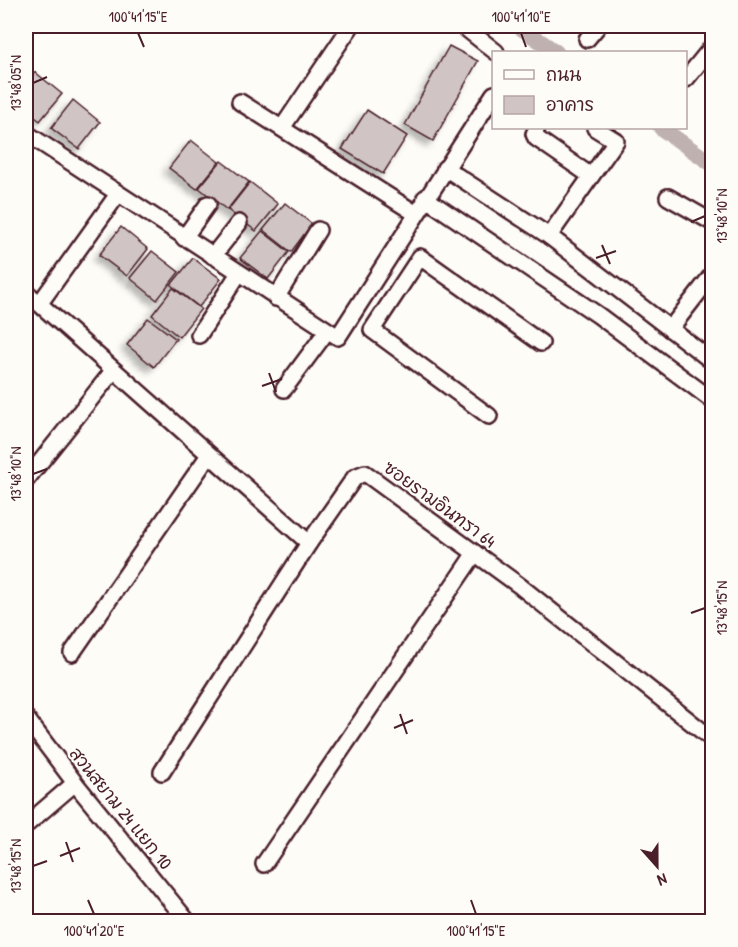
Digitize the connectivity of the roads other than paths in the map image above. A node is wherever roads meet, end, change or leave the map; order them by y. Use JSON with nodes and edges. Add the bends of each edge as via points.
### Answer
{"nodes":[{"id":1,"x":351,"y":26,"type":"edge"},
{"id":2,"x":463,"y":26,"type":"edge"},
{"id":3,"x":598,"y":26,"type":"edge"},
{"id":4,"x":587,"y":39,"type":"dead end"},
{"id":5,"x":712,"y":47,"type":"edge"},
{"id":6,"x":495,"y":51,"type":"edge"},
{"id":7,"x":687,"y":78,"type":"edge"},
{"id":8,"x":492,"y":97,"type":"edge"},
{"id":9,"x":240,"y":102,"type":"dead end"},
{"id":10,"x":282,"y":128,"type":"junction"},
{"id":11,"x":536,"y":129,"type":"edge"},
{"id":12,"x":597,"y":129,"type":"edge"},
{"id":13,"x":26,"y":133,"type":"edge"},
{"id":14,"x":445,"y":168,"type":"junction"},
{"id":15,"x":591,"y":176,"type":"junction"},
{"id":16,"x":118,"y":194,"type":"junction"},
{"id":17,"x":668,"y":197,"type":"dead end"},
{"id":18,"x":425,"y":198,"type":"junction"},
{"id":19,"x":208,"y":204,"type":"dead end"},
{"id":20,"x":415,"y":213,"type":"junction"},
{"id":21,"x":712,"y":222,"type":"edge"},
{"id":22,"x":239,"y":223,"type":"dead end"},
{"id":23,"x":318,"y":230,"type":"dead end"},
{"id":24,"x":549,"y":236,"type":"junction"},
{"id":25,"x":184,"y":238,"type":"junction"},
{"id":26,"x":396,"y":245,"type":"junction"},
{"id":27,"x":213,"y":256,"type":"junction"},
{"id":28,"x":420,"y":257,"type":"junction"},
{"id":29,"x":239,"y":273,"type":"junction"},
{"id":30,"x":712,"y":275,"type":"edge"},
{"id":31,"x":26,"y":292,"type":"edge"},
{"id":32,"x":276,"y":298,"type":"junction"},
{"id":33,"x":40,"y":303,"type":"junction"},
{"id":34,"x":670,"y":328,"type":"junction"},
{"id":35,"x":327,"y":331,"type":"junction"},
{"id":36,"x":199,"y":335,"type":"dead end"},
{"id":37,"x":541,"y":343,"type":"dead end"},
{"id":38,"x":712,"y":361,"type":"edge"},
{"id":39,"x":113,"y":371,"type":"junction"},
{"id":40,"x":284,"y":389,"type":"dead end"},
{"id":41,"x":712,"y":400,"type":"edge"},
{"id":42,"x":489,"y":416,"type":"dead end"},
{"id":43,"x":209,"y":455,"type":"junction"},
{"id":44,"x":26,"y":480,"type":"edge"},
{"id":45,"x":309,"y":543,"type":"junction"},
{"id":46,"x":475,"y":553,"type":"junction"},
{"id":47,"x":72,"y":653,"type":"dead end"},
{"id":48,"x":26,"y":718,"type":"edge"},
{"id":49,"x":712,"y":739,"type":"edge"},
{"id":50,"x":162,"y":772,"type":"dead end"},
{"id":51,"x":75,"y":783,"type":"junction"},
{"id":52,"x":26,"y":825,"type":"edge"},
{"id":53,"x":264,"y":864,"type":"dead end"},
{"id":54,"x":189,"y":921,"type":"edge"}],
"edges":[{"from":1,"to":10,"type":"street"},
{"from":2,"to":6,"type":"street"},
{"from":3,"to":4,"type":"street"},
{"from":5,"to":7,"type":"street"},
{"from":8,"to":14,"type":"street"},
{"from":9,"to":10,"type":"street"},
{"from":10,"to":20,"type":"street"},
{"from":11,"to":15,"type":"street","via":[[536,138]]},
{"from":12,"to":15,"type":"street","via":[[616,141]]},
{"from":13,"to":16,"type":"street"},
{"from":14,"to":18,"type":"street"},
{"from":14,"to":24,"type":"street"},
{"from":15,"to":24,"type":"street"},
{"from":16,"to":25,"type":"street"},
{"from":16,"to":33,"type":"street"},
{"from":17,"to":21,"type":"street"},
{"from":18,"to":20,"type":"street"},
{"from":18,"to":41,"type":"street","via":[[598,315]]},
{"from":19,"to":25,"type":"street"},
{"from":20,"to":26,"type":"street"},
{"from":22,"to":27,"type":"street"},
{"from":23,"to":32,"type":"street"},
{"from":24,"to":34,"type":"street"},
{"from":25,"to":27,"type":"street"},
{"from":26,"to":28,"type":"street"},
{"from":26,"to":35,"type":"street","via":[[341,335],[335,337]]},
{"from":27,"to":29,"type":"street"},
{"from":28,"to":37,"type":"street"},
{"from":28,"to":42,"type":"street","via":[[372,330]]},
{"from":29,"to":32,"type":"street"},
{"from":29,"to":36,"type":"street"},
{"from":30,"to":34,"type":"street"},
{"from":31,"to":33,"type":"street"},
{"from":32,"to":35,"type":"street"},
{"from":33,"to":39,"type":"street"},
{"from":34,"to":38,"type":"street"},
{"from":35,"to":40,"type":"street"},
{"from":39,"to":43,"type":"street"},
{"from":39,"to":44,"type":"street"},
{"from":43,"to":45,"type":"street"},
{"from":43,"to":47,"type":"street"},
{"from":45,"to":46,"type":"street","name":"ซอยรามอินทรา 64","via":[[355,477],[365,473]]},
{"from":45,"to":50,"type":"street"},
{"from":46,"to":49,"type":"street","name":"ซอยรามอินทรา 64"},
{"from":46,"to":53,"type":"street"},
{"from":48,"to":51,"type":"street","name":"สวนสยาม 24 แยก 10"},
{"from":51,"to":52,"type":"street"},
{"from":51,"to":54,"type":"street","name":"สวนสยาม 24 แยก 10"}]}
